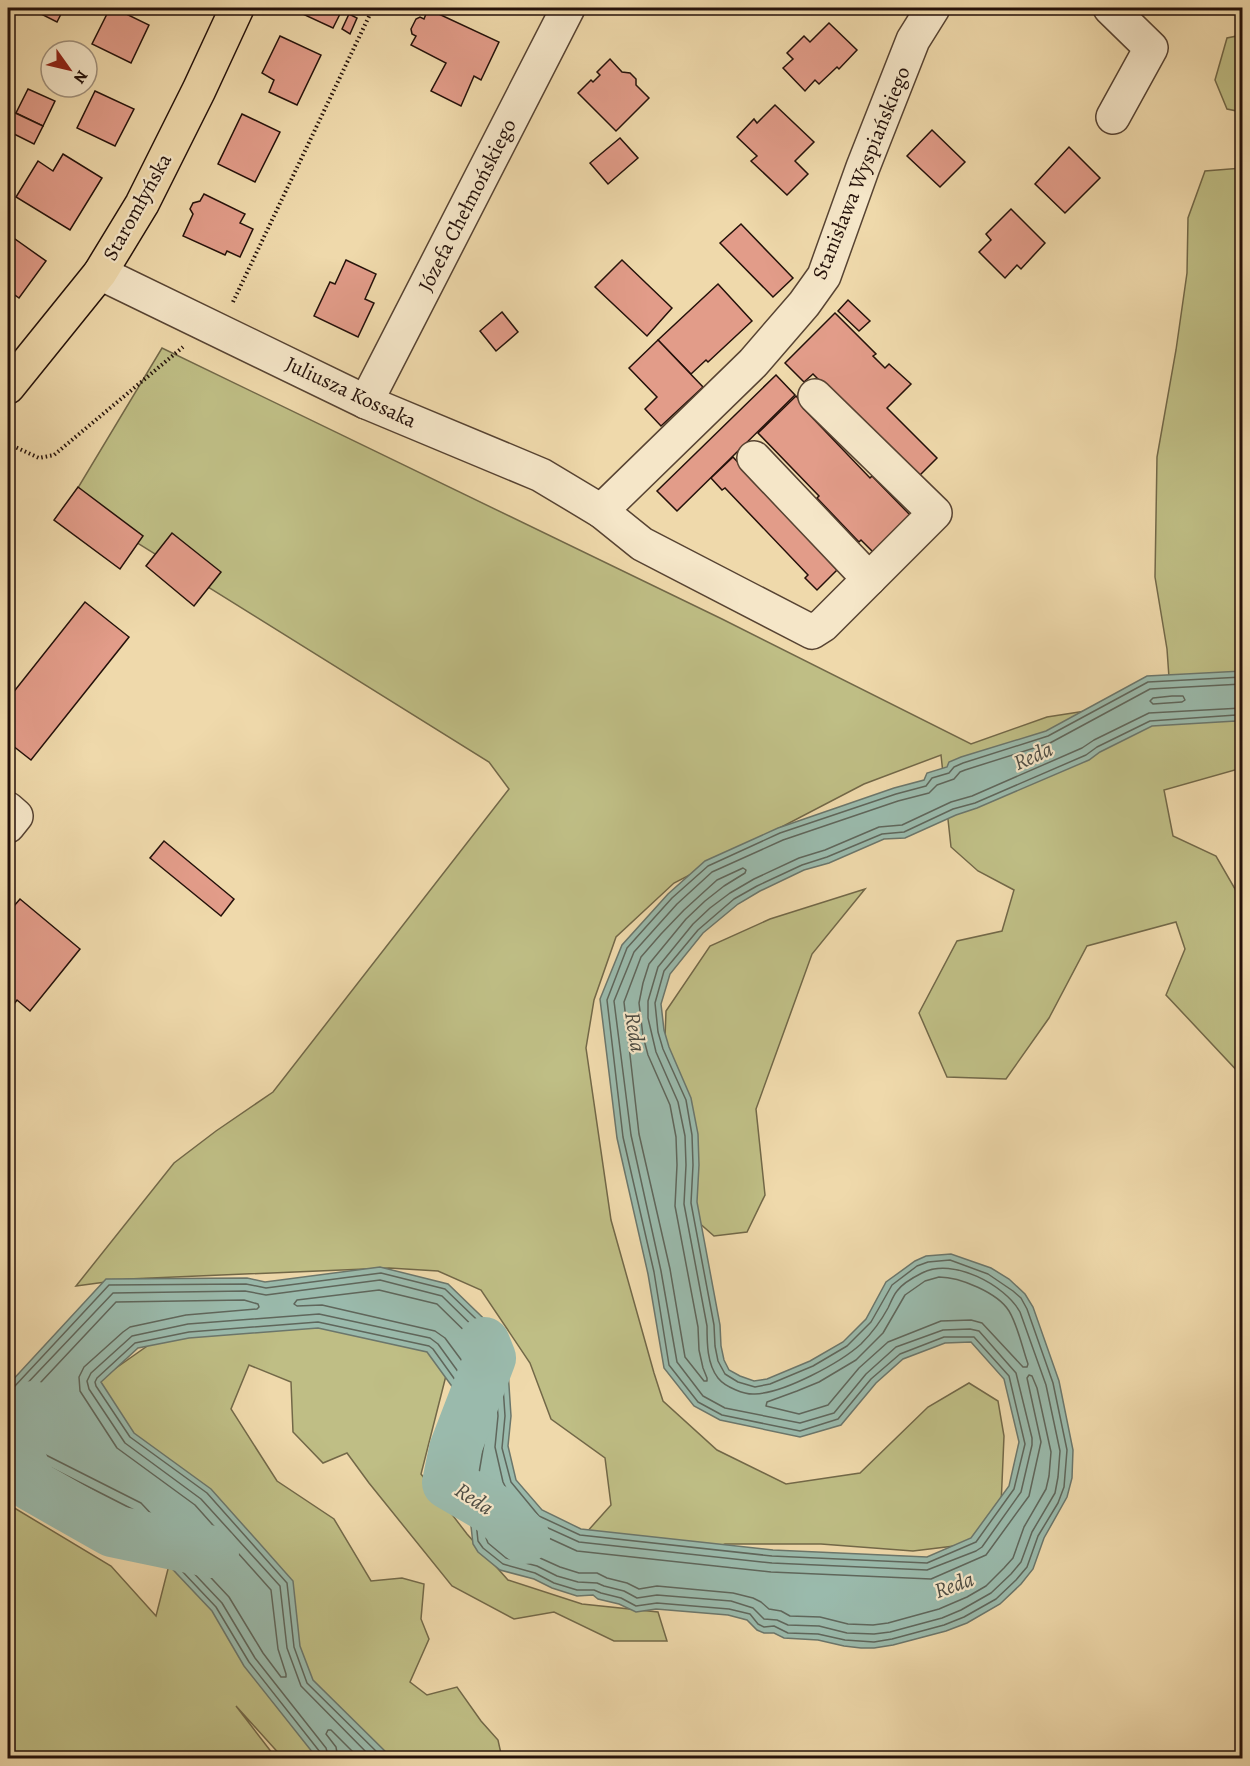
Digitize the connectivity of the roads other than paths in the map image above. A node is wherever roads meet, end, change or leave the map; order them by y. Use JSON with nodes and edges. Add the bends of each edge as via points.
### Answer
{"nodes":[{"id":1,"x":237,"y":8,"type":"edge"},
{"id":2,"x":568,"y":8,"type":"edge"},
{"id":3,"x":933,"y":8,"type":"edge"},
{"id":4,"x":1110,"y":8,"type":"edge"},
{"id":5,"x":1113,"y":117,"type":"dead end"},
{"id":6,"x":100,"y":273,"type":"junction"},
{"id":7,"x":8,"y":387,"type":"edge"},
{"id":8,"x":814,"y":396,"type":"dead end"},
{"id":9,"x":366,"y":402,"type":"junction"},
{"id":10,"x":754,"y":458,"type":"dead end"},
{"id":11,"x":601,"y":511,"type":"junction"},
{"id":12,"x":869,"y":579,"type":"junction"},
{"id":13,"x":8,"y":809,"type":"edge"},
{"id":14,"x":8,"y":826,"type":"edge"}],
"edges":[{"from":1,"to":6,"type":"main road","name":"Staromłyńska","via":[[142,204]]},
{"from":2,"to":9,"type":"street","name":"Józefa Chełmońskiego"},
{"from":3,"to":11,"type":"street","name":"Stanisława Wyspiańskiego","via":[[913,40],[824,276],[753,363]]},
{"from":4,"to":5,"type":"street","via":[[1151,48]]},
{"from":6,"to":7,"type":"main road","name":"Staromłyńska"},
{"from":6,"to":9,"type":"street","name":"Juliusza Kossaka"},
{"from":8,"to":12,"type":"street","via":[[935,513]]},
{"from":9,"to":11,"type":"street","name":"Juliusza Kossaka","via":[[540,475]]},
{"from":10,"to":12,"type":"street"},
{"from":11,"to":12,"type":"street","name":"Juliusza Kossaka","via":[[642,544],[812,632]]},
{"from":13,"to":14,"type":"street","via":[[16,816]]}]}
